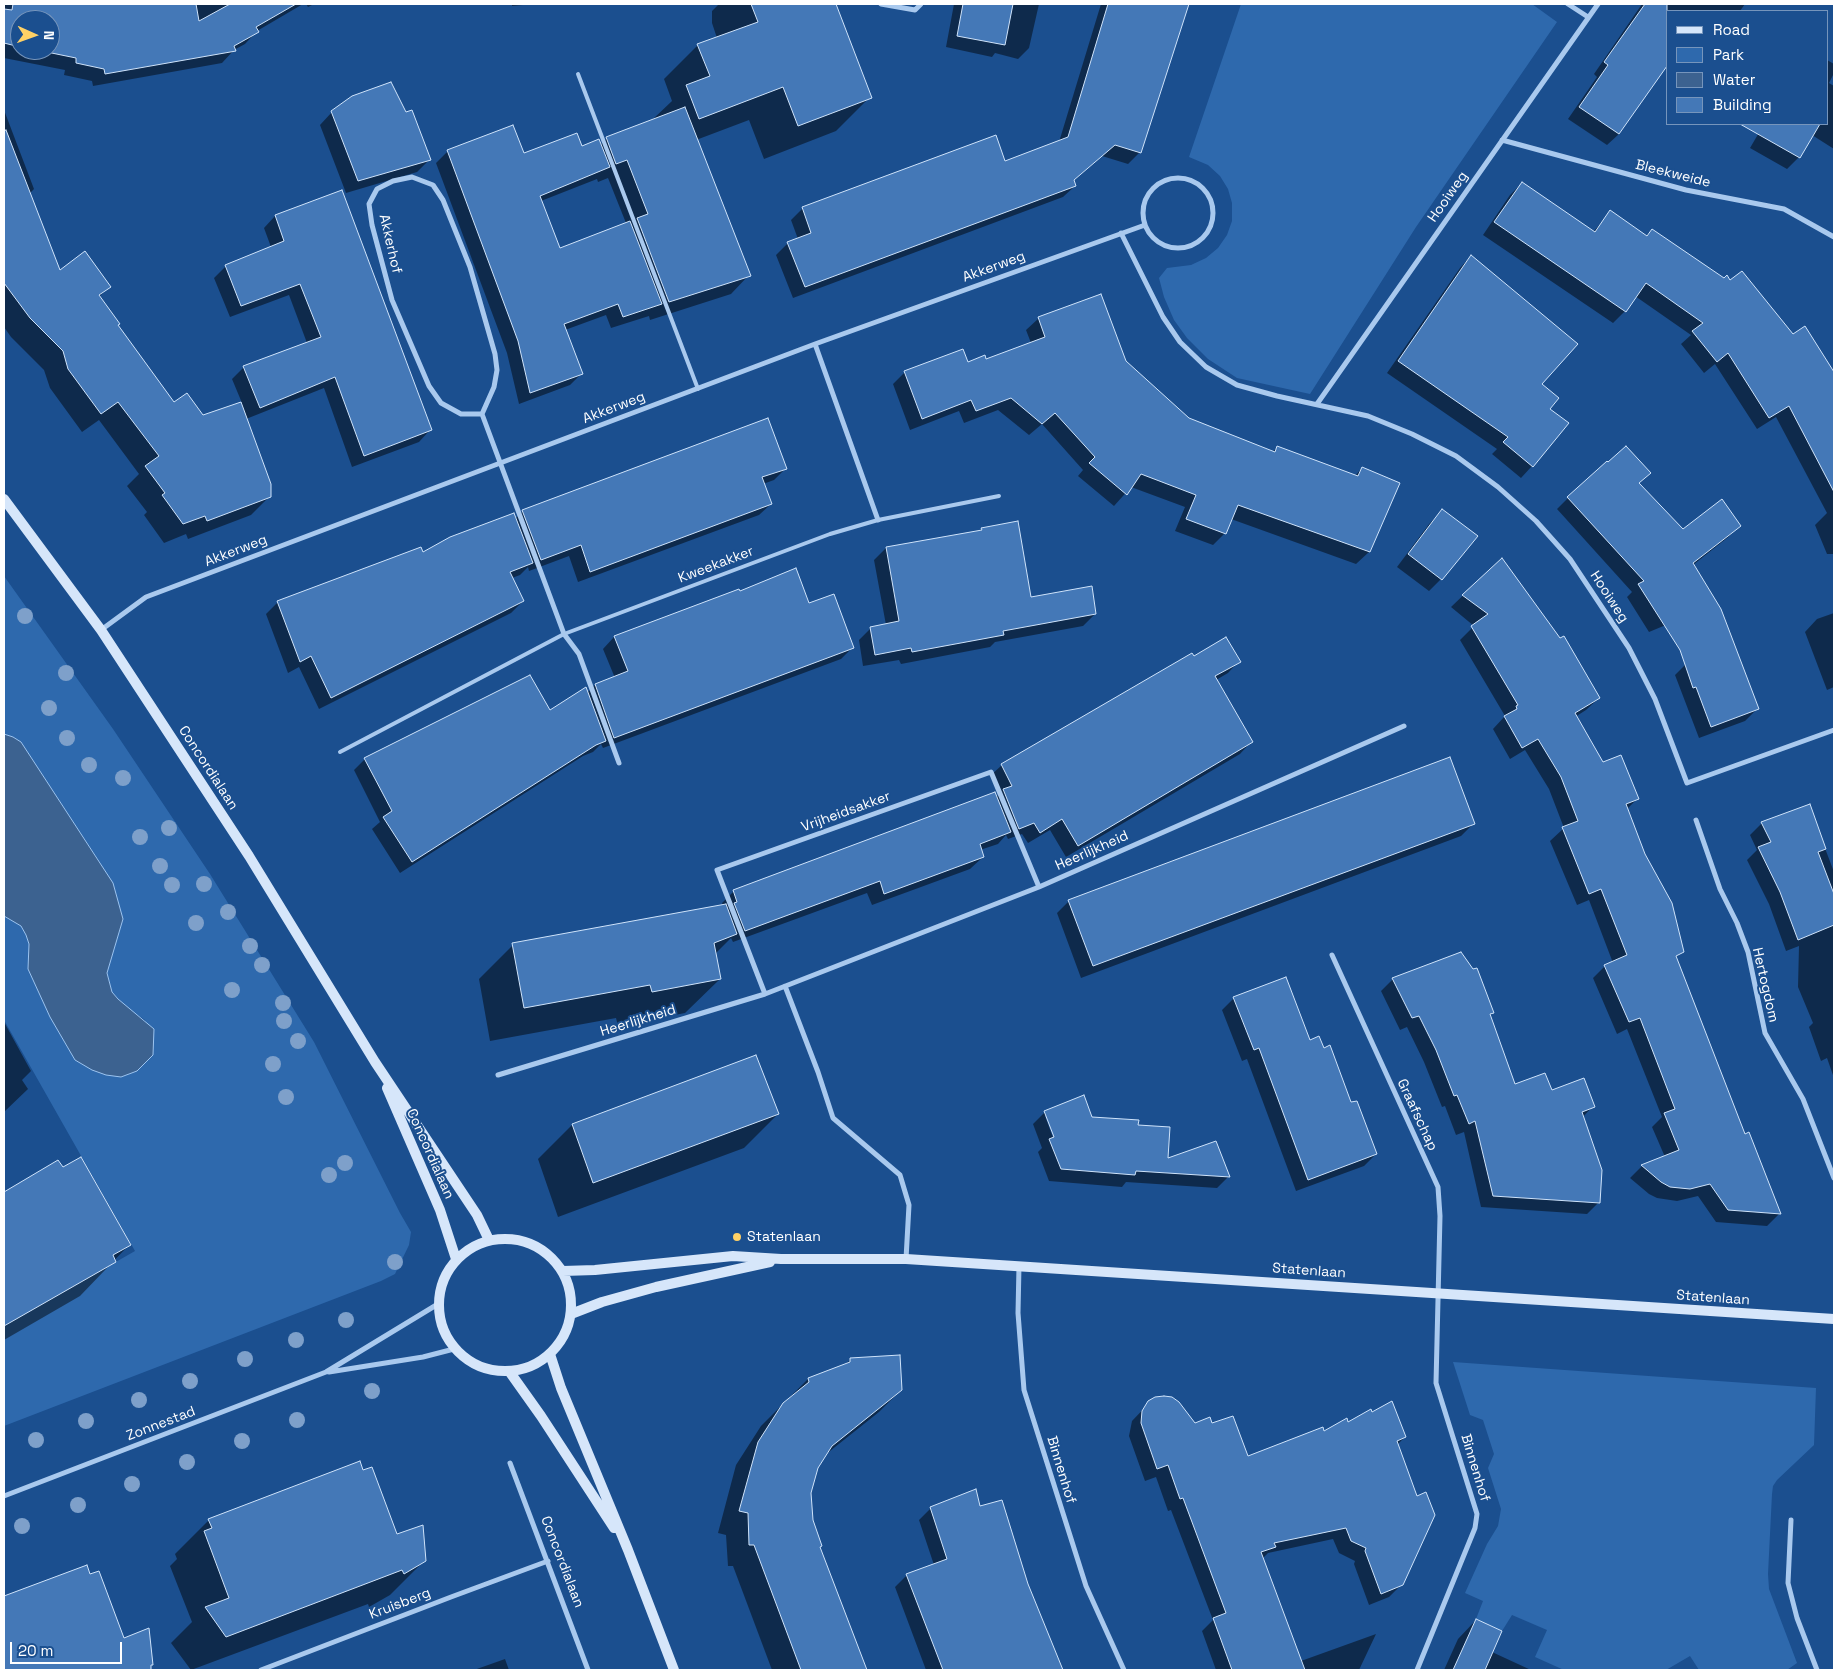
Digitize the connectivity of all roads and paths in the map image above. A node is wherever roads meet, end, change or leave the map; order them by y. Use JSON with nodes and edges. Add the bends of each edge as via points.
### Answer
{"nodes":[{"id":1,"x":881,"y":4,"type":"edge"},
{"id":2,"x":921,"y":4,"type":"edge"},
{"id":3,"x":1568,"y":4,"type":"edge"},
{"id":4,"x":1598,"y":4,"type":"edge"},
{"id":5,"x":1588,"y":17,"type":"junction"},
{"id":6,"x":578,"y":74,"type":"dead end"},
{"id":7,"x":1502,"y":140,"type":"junction"},
{"id":8,"x":1145,"y":225,"type":"junction"},
{"id":9,"x":1121,"y":233,"type":"junction"},
{"id":10,"x":1834,"y":237,"type":"edge"},
{"id":11,"x":815,"y":344,"type":"junction"},
{"id":12,"x":698,"y":389,"type":"junction"},
{"id":13,"x":1317,"y":404,"type":"junction"},
{"id":14,"x":482,"y":414,"type":"junction"},
{"id":15,"x":502,"y":463,"type":"junction"},
{"id":16,"x":998,"y":496,"type":"dead end"},
{"id":17,"x":4,"y":500,"type":"edge"},
{"id":18,"x":878,"y":520,"type":"junction"},
{"id":19,"x":101,"y":630,"type":"junction"},
{"id":20,"x":564,"y":634,"type":"junction"},
{"id":21,"x":1404,"y":726,"type":"dead end"},
{"id":22,"x":1834,"y":730,"type":"edge"},
{"id":23,"x":340,"y":752,"type":"dead end"},
{"id":24,"x":619,"y":762,"type":"dead end"},
{"id":25,"x":1696,"y":820,"type":"dead end"},
{"id":26,"x":1039,"y":887,"type":"junction"},
{"id":27,"x":1332,"y":955,"type":"dead end"},
{"id":28,"x":785,"y":986,"type":"junction"},
{"id":29,"x":765,"y":994,"type":"junction"},
{"id":30,"x":375,"y":1062,"type":"junction"},
{"id":31,"x":498,"y":1075,"type":"dead end"},
{"id":32,"x":1834,"y":1178,"type":"edge"},
{"id":33,"x":489,"y":1240,"type":"junction"},
{"id":34,"x":456,"y":1259,"type":"junction"},
{"id":35,"x":781,"y":1259,"type":"junction"},
{"id":36,"x":906,"y":1259,"type":"junction"},
{"id":37,"x":1018,"y":1266,"type":"junction"},
{"id":38,"x":563,"y":1271,"type":"junction"},
{"id":39,"x":1437,"y":1293,"type":"junction"},
{"id":40,"x":438,"y":1304,"type":"junction"},
{"id":41,"x":571,"y":1314,"type":"junction"},
{"id":42,"x":1834,"y":1319,"type":"edge"},
{"id":43,"x":454,"y":1349,"type":"junction"},
{"id":44,"x":550,"y":1354,"type":"junction"},
{"id":45,"x":509,"y":1371,"type":"junction"},
{"id":46,"x":326,"y":1372,"type":"junction"},
{"id":47,"x":510,"y":1463,"type":"dead end"},
{"id":48,"x":4,"y":1496,"type":"edge"},
{"id":49,"x":1791,"y":1520,"type":"dead end"},
{"id":50,"x":628,"y":1550,"type":"junction"},
{"id":51,"x":548,"y":1561,"type":"junction"},
{"id":52,"x":261,"y":1670,"type":"edge"},
{"id":53,"x":588,"y":1670,"type":"edge"},
{"id":54,"x":674,"y":1670,"type":"edge"},
{"id":55,"x":1124,"y":1670,"type":"edge"},
{"id":56,"x":1417,"y":1670,"type":"edge"},
{"id":57,"x":1817,"y":1670,"type":"edge"}],
"edges":[{"from":1,"to":2,"type":"street","via":[[915,10]]},
{"from":3,"to":5,"type":"street"},
{"from":4,"to":5,"type":"street","name":"Hooiweg"},
{"from":5,"to":7,"type":"street","name":"Hooiweg"},
{"from":6,"to":12,"type":"lane"},
{"from":7,"to":10,"type":"street","name":"Bleekweide","via":[[1686,190],[1784,209]]},
{"from":7,"to":13,"type":"street","name":"Hooiweg"},
{"from":8,"to":8,"type":"street","via":[[1144,200],[1161,182],[1172,178],[1188,178],[1202,186],[1213,204],[1212,225],[1207,234],[1189,247],[1168,247],[1158,242]]},
{"from":8,"to":9,"type":"street","name":"Akkerweg"},
{"from":9,"to":11,"type":"street","name":"Akkerweg"},
{"from":9,"to":13,"type":"street","name":"Hooiweg","via":[[1163,317],[1180,342],[1206,367],[1238,385]]},
{"from":11,"to":12,"type":"street","name":"Akkerweg"},
{"from":11,"to":18,"type":"street"},
{"from":12,"to":15,"type":"street","name":"Akkerweg"},
{"from":13,"to":22,"type":"street","name":"Hooiweg","via":[[1368,416],[1456,456],[1536,521],[1570,559],[1629,648],[1655,699],[1687,783]]},
{"from":14,"to":14,"type":"street","name":"Akkerhof","via":[[494,387],[497,370],[466,259],[443,200],[432,185],[412,177],[393,181],[377,189],[369,204],[392,300],[429,386],[441,403],[461,414]]},
{"from":14,"to":15,"type":"street"},
{"from":15,"to":19,"type":"street","name":"Akkerweg","via":[[146,597]]},
{"from":15,"to":20,"type":"street"},
{"from":16,"to":18,"type":"lane","name":"Kweekakker"},
{"from":17,"to":19,"type":"main road","name":"Concordialaan"},
{"from":18,"to":20,"type":"lane","name":"Kweekakker","via":[[830,534]]},
{"from":19,"to":30,"type":"main road","name":"Concordialaan","via":[[249,856]]},
{"from":20,"to":23,"type":"lane","name":"Kweekakker"},
{"from":20,"to":24,"type":"street","via":[[579,654]]},
{"from":21,"to":26,"type":"street","name":"Heerlijkheid"},
{"from":25,"to":32,"type":"street","name":"Hertogdom","via":[[1720,889],[1748,952],[1765,1033],[1803,1099]]},
{"from":26,"to":28,"type":"street","name":"Heerlijkheid"},
{"from":26,"to":29,"type":"street","name":"Vrijheidsakker","via":[[991,772],[717,870]]},
{"from":27,"to":39,"type":"street","name":"Graafschap","via":[[1438,1187]]},
{"from":28,"to":29,"type":"street","name":"Heerlijkheid"},
{"from":28,"to":36,"type":"street","via":[[833,1118],[900,1175],[910,1204]]},
{"from":29,"to":31,"type":"street","name":"Heerlijkheid"},
{"from":30,"to":33,"type":"main road","name":"Concordialaan","via":[[477,1215]]},
{"from":30,"to":34,"type":"main road","name":"Concordialaan","via":[[440,1210]]},
{"from":33,"to":34,"type":"main road","via":[[465,1250]]},
{"from":33,"to":38,"type":"main road","via":[[506,1238],[530,1243],[553,1258]]},
{"from":34,"to":40,"type":"main road","via":[[446,1272]]},
{"from":35,"to":36,"type":"main road","name":"Statenlaan"},
{"from":35,"to":38,"type":"main road","name":"Statenlaan","via":[[733,1256]]},
{"from":35,"to":41,"type":"main road","name":"Statenlaan","via":[[656,1287]]},
{"from":36,"to":37,"type":"main road","name":"Statenlaan"},
{"from":37,"to":39,"type":"main road","name":"Statenlaan"},
{"from":37,"to":55,"type":"street","name":"Binnenhof","via":[[1024,1390],[1086,1586]]},
{"from":38,"to":41,"type":"main road","via":[[570,1292]]},
{"from":39,"to":42,"type":"main road","name":"Statenlaan"},
{"from":39,"to":56,"type":"street","name":"Binnenhof","via":[[1436,1383],[1477,1514],[1475,1528]]},
{"from":40,"to":43,"type":"main road","via":[[440,1320]]},
{"from":40,"to":46,"type":"street","name":"Zonnestad"},
{"from":41,"to":44,"type":"main road","via":[[567,1329]]},
{"from":43,"to":45,"type":"main road","via":[[479,1366]]},
{"from":43,"to":46,"type":"street","name":"Zonnestad","via":[[424,1357]]},
{"from":44,"to":45,"type":"main road","via":[[524,1369]]},
{"from":44,"to":50,"type":"main road"},
{"from":45,"to":50,"type":"main road"},
{"from":46,"to":48,"type":"street","name":"Zonnestad"},
{"from":47,"to":51,"type":"street","name":"Concordialaan"},
{"from":49,"to":57,"type":"street","via":[[1788,1582],[1797,1618]]},
{"from":50,"to":54,"type":"main road"},
{"from":51,"to":52,"type":"street","name":"Kruisberg"},
{"from":51,"to":53,"type":"street","name":"Concordialaan"}]}
